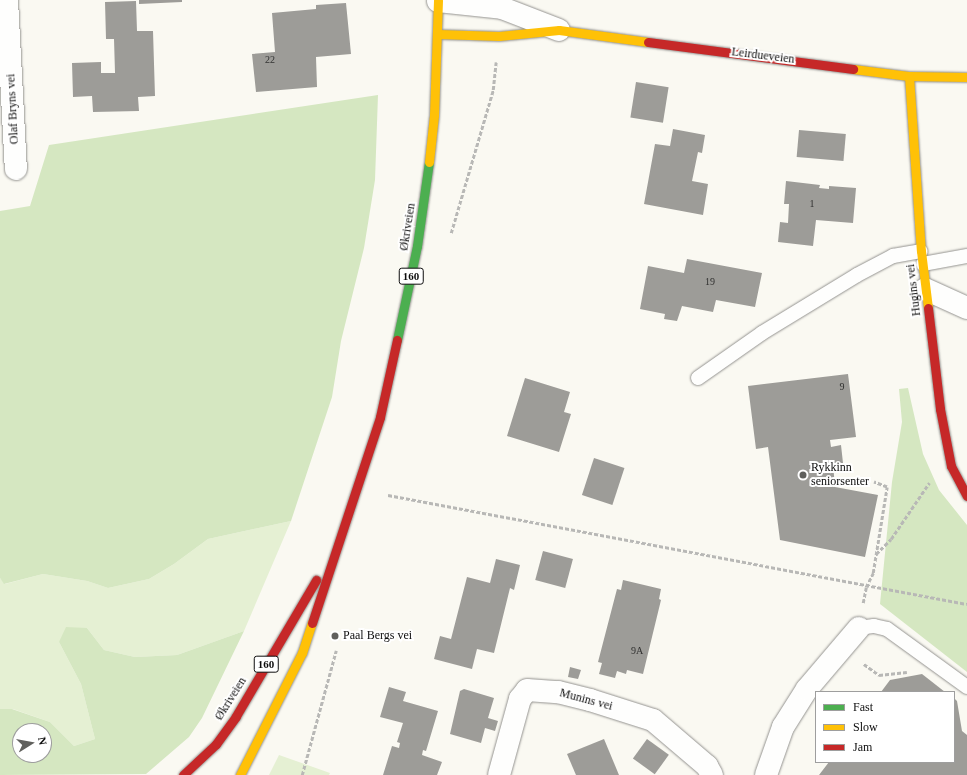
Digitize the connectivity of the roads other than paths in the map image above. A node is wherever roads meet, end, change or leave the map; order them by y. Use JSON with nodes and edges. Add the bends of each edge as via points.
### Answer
{"nodes":[{"id":1,"x":8,"y":0,"type":"edge"},
{"id":2,"x":438,"y":0,"type":"edge"},
{"id":3,"x":559,"y":30,"type":"junction"},
{"id":4,"x":438,"y":34,"type":"junction"},
{"id":5,"x":909,"y":76,"type":"junction"},
{"id":6,"x":967,"y":77,"type":"edge"},
{"id":7,"x":16,"y":169,"type":"dead end"},
{"id":8,"x":967,"y":256,"type":"edge"},
{"id":9,"x":922,"y":257,"type":"junction"},
{"id":10,"x":926,"y":289,"type":"junction"},
{"id":11,"x":967,"y":308,"type":"edge"},
{"id":12,"x":698,"y":378,"type":"dead end"},
{"id":13,"x":967,"y":496,"type":"edge"},
{"id":14,"x":337,"y":544,"type":"junction"},
{"id":15,"x":859,"y":628,"type":"joint"},
{"id":16,"x":967,"y":687,"type":"edge"},
{"id":17,"x":183,"y":775,"type":"edge"},
{"id":18,"x":240,"y":775,"type":"edge"},
{"id":19,"x":499,"y":775,"type":"edge"},
{"id":20,"x":712,"y":775,"type":"edge"},
{"id":21,"x":766,"y":775,"type":"edge"}],
"edges":[{"from":1,"to":7,"type":"street","name":"Olaf Bryns vei"},
{"from":2,"to":3,"type":"street","name":"Leirdueveien","via":[[502,8]]},
{"from":2,"to":4,"type":"main road","name":"Økriveien","number":"160"},
{"from":3,"to":4,"type":"main road","name":"Leirdueveien","via":[[499,36]]},
{"from":3,"to":5,"type":"main road","name":"Leirdueveien"},
{"from":4,"to":14,"type":"main road","name":"Økriveien","number":"160","via":[[433,123],[417,246],[380,417]]},
{"from":5,"to":6,"type":"main road","name":"Leirdueveien"},
{"from":5,"to":9,"type":"main road","name":"Hugins vei"},
{"from":8,"to":9,"type":"lane"},
{"from":9,"to":10,"type":"main road","name":"Hugins vei"},
{"from":9,"to":12,"type":"lane","via":[[893,256],[856,275],[762,333]]},
{"from":10,"to":11,"type":"street"},
{"from":10,"to":13,"type":"main road","name":"Hugins vei","via":[[945,441],[951,466]]},
{"from":14,"to":17,"type":"main road","name":"Økriveien","number":"160","via":[[236,716],[216,744]]},
{"from":14,"to":18,"type":"main road","name":"Økriveien","number":"160","via":[[302,653]]},
{"from":15,"to":16,"type":"lane","via":[[874,626],[887,629]]},
{"from":15,"to":21,"type":"street","via":[[807,689],[783,727]]},
{"from":19,"to":20,"type":"street","name":"Munins vei","via":[[520,699],[527,690],[558,692],[653,720],[707,766]]}]}
